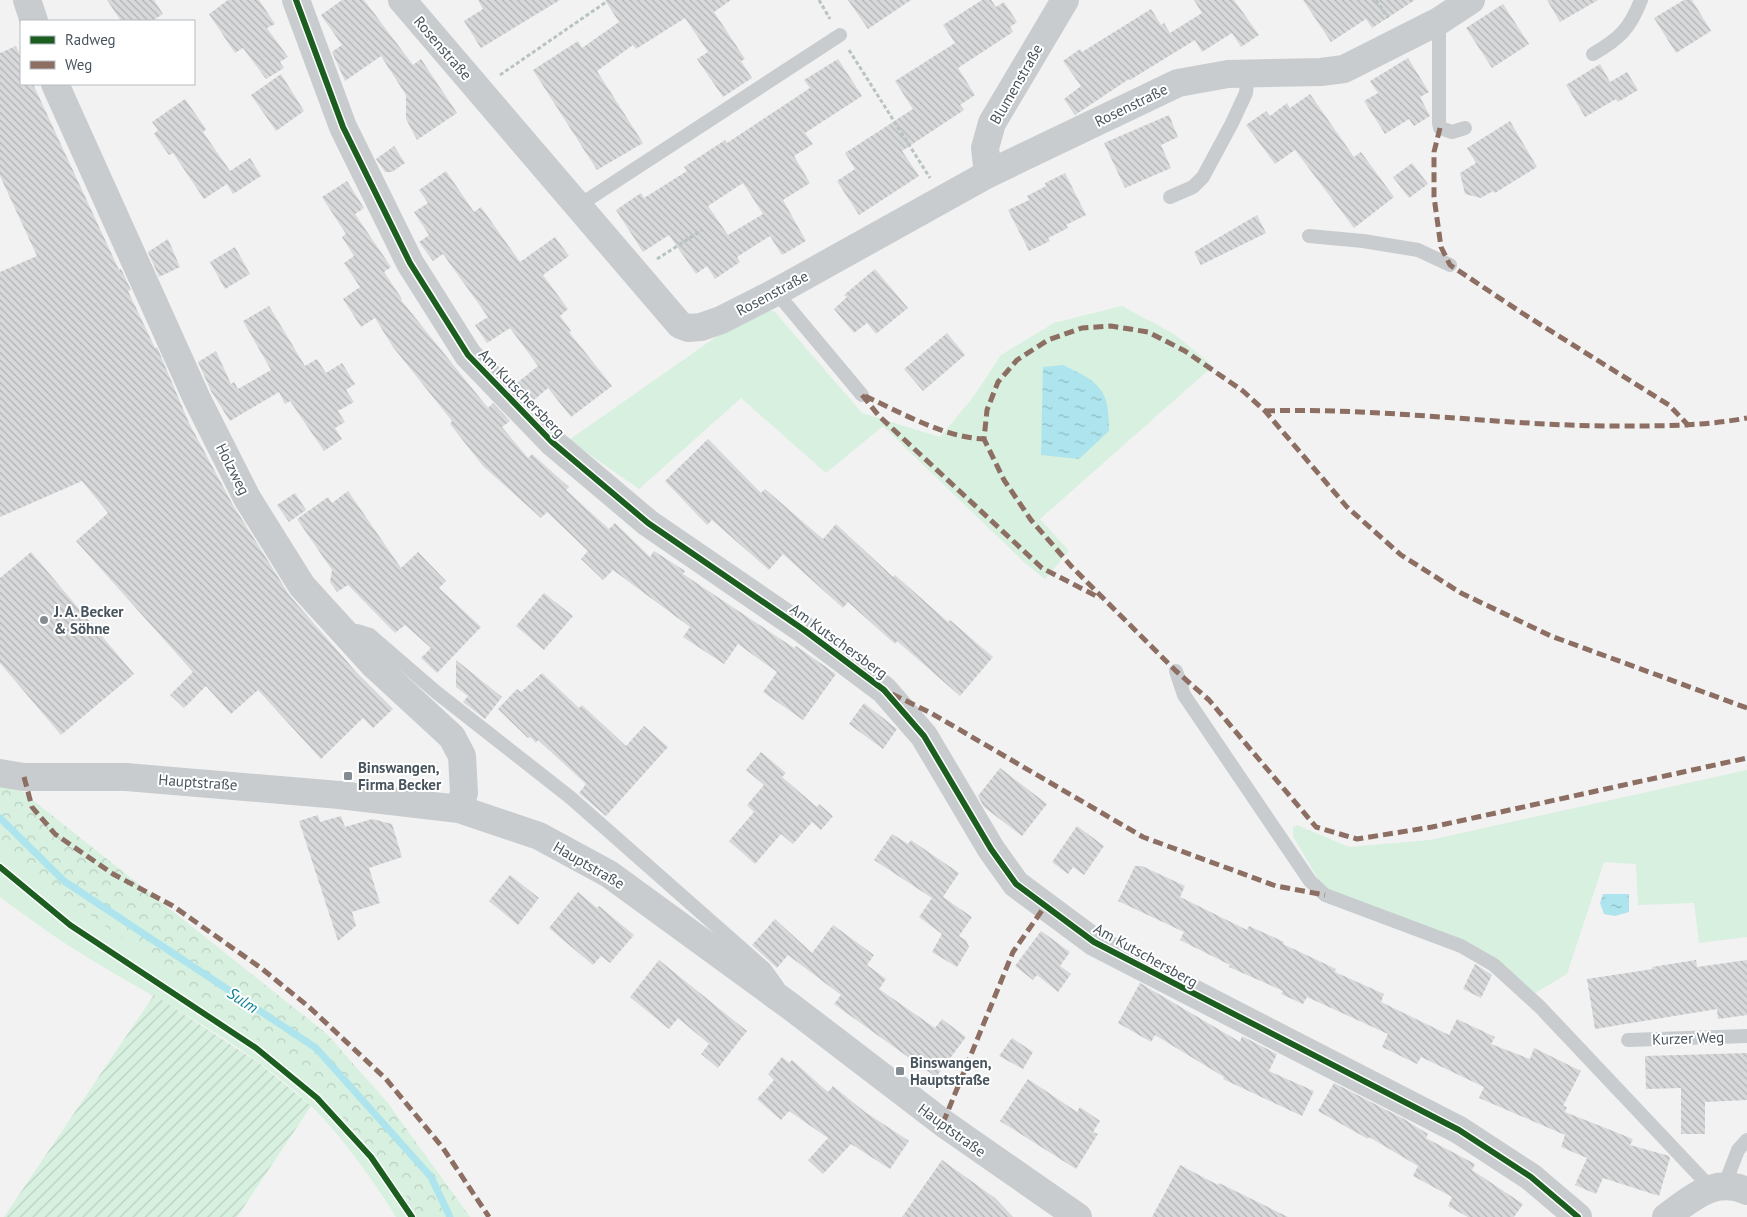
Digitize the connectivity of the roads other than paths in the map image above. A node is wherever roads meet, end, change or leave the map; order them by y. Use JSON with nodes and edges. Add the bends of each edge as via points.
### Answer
{"nodes":[{"id":1,"x":27,"y":0,"type":"edge"},
{"id":2,"x":296,"y":0,"type":"edge"},
{"id":3,"x":402,"y":0,"type":"edge"},
{"id":4,"x":1064,"y":0,"type":"edge"},
{"id":5,"x":1471,"y":0,"type":"edge"},
{"id":6,"x":1641,"y":0,"type":"edge"},
{"id":7,"x":34,"y":20,"type":"edge"},
{"id":8,"x":1439,"y":21,"type":"junction"},
{"id":9,"x":840,"y":35,"type":"road end"},
{"id":10,"x":1593,"y":54,"type":"dead end"},
{"id":11,"x":1248,"y":73,"type":"junction"},
{"id":12,"x":55,"y":85,"type":"edge"},
{"id":13,"x":1465,"y":128,"type":"dead end"},
{"id":14,"x":988,"y":174,"type":"junction"},
{"id":15,"x":1170,"y":197,"type":"dead end"},
{"id":16,"x":578,"y":206,"type":"junction"},
{"id":17,"x":1309,"y":236,"type":"dead end"},
{"id":18,"x":1450,"y":264,"type":"dead end"},
{"id":19,"x":776,"y":292,"type":"junction"},
{"id":20,"x":862,"y":396,"type":"dead end"},
{"id":21,"x":341,"y":631,"type":"junction"},
{"id":22,"x":1176,"y":671,"type":"dead end"},
{"id":23,"x":0,"y":773,"type":"edge"},
{"id":24,"x":459,"y":809,"type":"junction"},
{"id":25,"x":790,"y":1006,"type":"junction"},
{"id":26,"x":1747,"y":1036,"type":"edge"},
{"id":27,"x":1628,"y":1040,"type":"dead end"},
{"id":28,"x":1747,"y":1140,"type":"edge"},
{"id":29,"x":1727,"y":1187,"type":"edge"},
{"id":30,"x":1074,"y":1216,"type":"edge"},
{"id":31,"x":1578,"y":1217,"type":"edge"},
{"id":32,"x":1666,"y":1217,"type":"edge"}],
"edges":[{"from":1,"to":7,"type":"street"},
{"from":2,"to":31,"type":"street","name":"Am Kutschersberg","via":[[344,127],[410,262],[468,355],[552,442],[648,523],[804,630],[884,690],[924,736],[991,849],[1016,884],[1094,942],[1459,1130],[1531,1176]]},
{"from":3,"to":16,"type":"street","name":"Rosenstraße"},
{"from":4,"to":14,"type":"street","name":"Blumenstraße","via":[[992,123],[984,148]]},
{"from":5,"to":8,"type":"street","name":"Rosenstraße"},
{"from":6,"to":10,"type":"lane","via":[[1626,30],[1614,42]]},
{"from":8,"to":11,"type":"street","name":"Rosenstraße","via":[[1344,69]]},
{"from":8,"to":13,"type":"lane","via":[[1440,128],[1452,132]]},
{"from":9,"to":16,"type":"lane"},
{"from":11,"to":14,"type":"street","name":"Rosenstraße","via":[[1200,77],[1178,83]]},
{"from":11,"to":15,"type":"lane","via":[[1242,101],[1203,177],[1193,187]]},
{"from":12,"to":21,"type":"street","name":"Holzweg","via":[[197,399],[247,498],[302,586]]},
{"from":14,"to":19,"type":"street","name":"Rosenstraße"},
{"from":16,"to":19,"type":"street","name":"Rosenstraße","via":[[680,325],[701,327]]},
{"from":17,"to":18,"type":"lane","via":[[1418,250]]},
{"from":19,"to":20,"type":"lane"},
{"from":21,"to":24,"type":"street","name":"Holzweg","via":[[452,737],[463,765],[464,793]]},
{"from":21,"to":25,"type":"lane","via":[[357,631],[370,636],[571,798],[765,969]]},
{"from":22,"to":29,"type":"lane","via":[[1184,695],[1315,886],[1335,900],[1461,946],[1494,966]]},
{"from":23,"to":24,"type":"street","name":"Hauptstraße","via":[[24,777],[126,777],[232,785]]},
{"from":24,"to":25,"type":"street","name":"Hauptstraße","via":[[538,836],[609,874]]},
{"from":25,"to":30,"type":"street","name":"Hauptstraße","via":[[898,1091]]},
{"from":26,"to":27,"type":"lane","name":"Kurzer Weg"},
{"from":28,"to":29,"type":"lane","via":[[1738,1150]]},
{"from":29,"to":32,"type":"street"}]}
